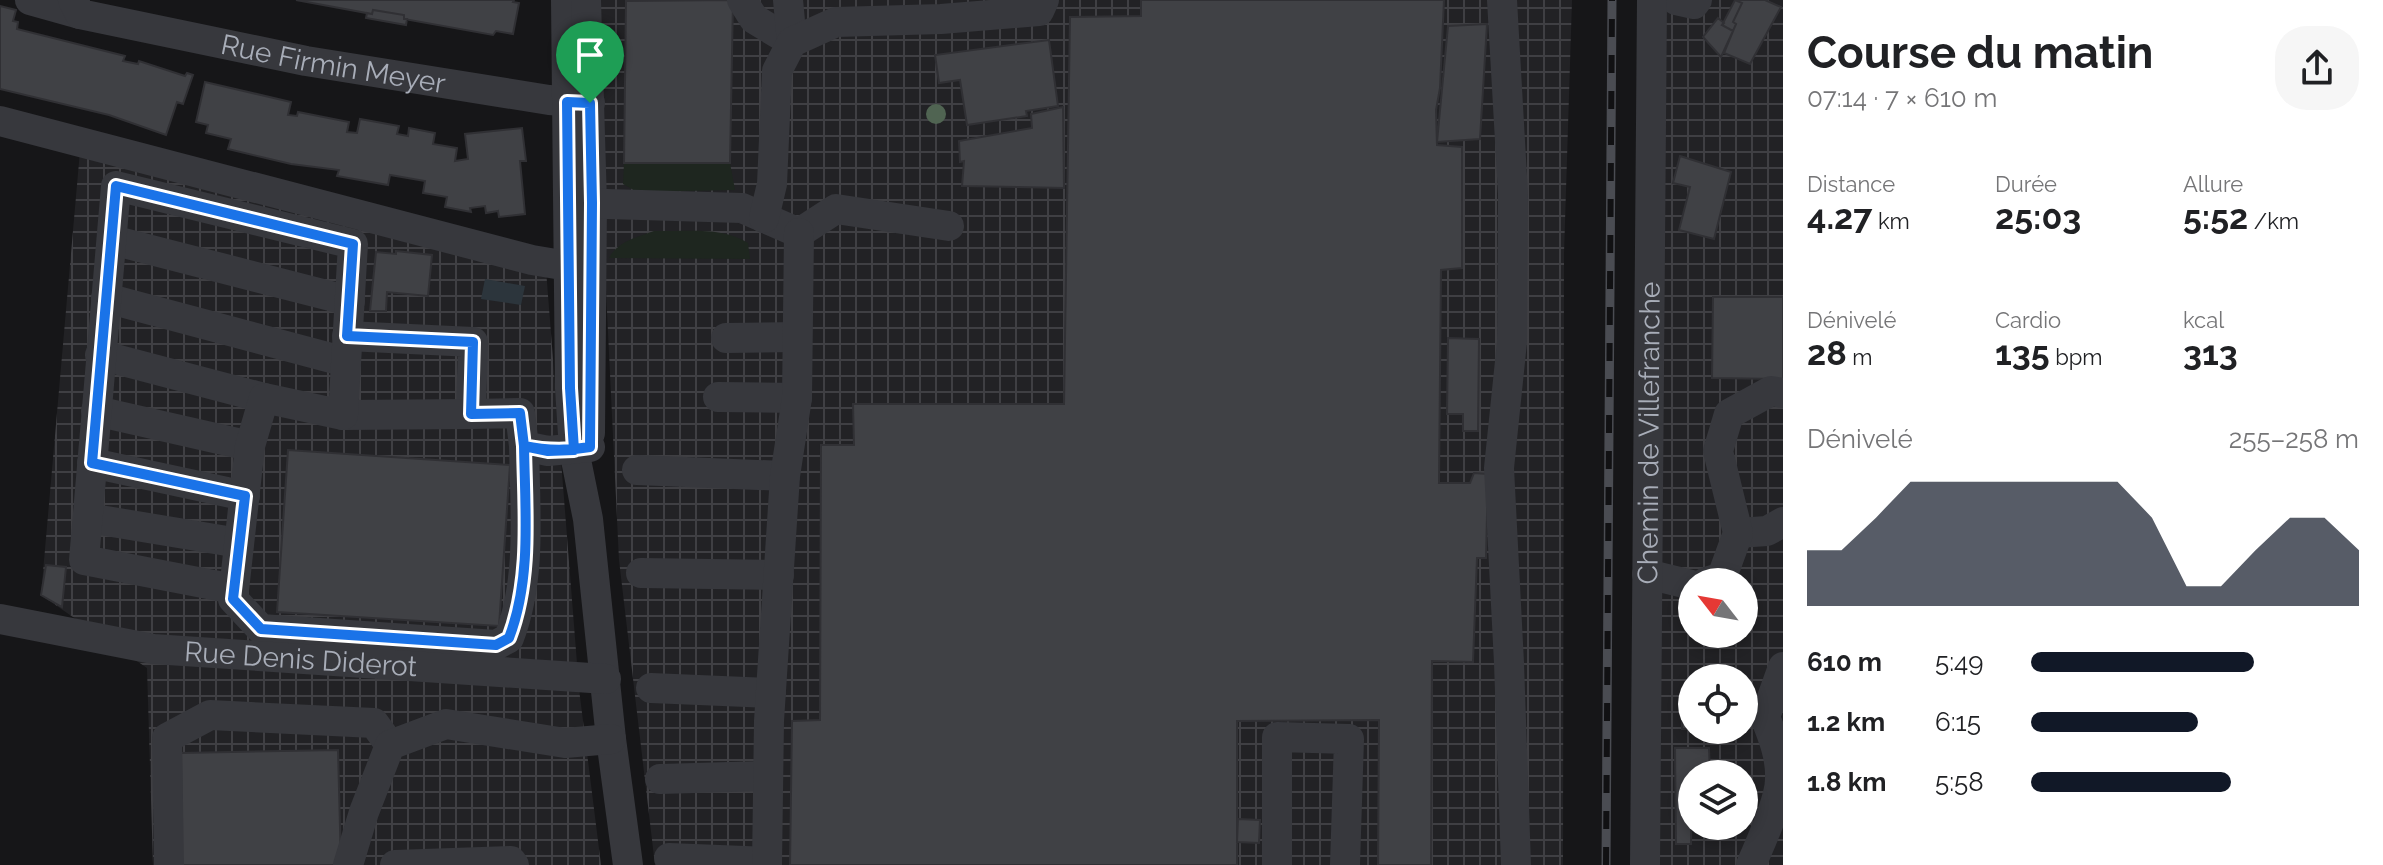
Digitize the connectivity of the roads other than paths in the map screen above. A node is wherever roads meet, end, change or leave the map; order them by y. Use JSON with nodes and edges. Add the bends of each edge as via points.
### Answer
{"nodes":[{"id":1,"x":30,"y":0,"type":"edge"},
{"id":2,"x":566,"y":0,"type":"edge"},
{"id":3,"x":586,"y":0,"type":"edge"},
{"id":4,"x":742,"y":0,"type":"edge"},
{"id":5,"x":788,"y":0,"type":"edge"},
{"id":6,"x":1044,"y":0,"type":"edge"},
{"id":7,"x":1502,"y":0,"type":"edge"},
{"id":8,"x":1652,"y":0,"type":"edge"},
{"id":9,"x":1676,"y":0,"type":"edge"},
{"id":10,"x":1697,"y":0,"type":"edge"},
{"id":11,"x":76,"y":7,"type":"edge"},
{"id":12,"x":853,"y":11,"type":"edge"},
{"id":13,"x":792,"y":42,"type":"junction"},
{"id":14,"x":578,"y":103,"type":"junction"},
{"id":15,"x":0,"y":121,"type":"edge"},
{"id":16,"x":580,"y":203,"type":"junction"},
{"id":17,"x":764,"y":218,"type":"junction"},
{"id":18,"x":949,"y":226,"type":"dead end"},
{"id":19,"x":799,"y":233,"type":"junction"},
{"id":20,"x":112,"y":240,"type":"junction"},
{"id":21,"x":568,"y":266,"type":"junction"},
{"id":22,"x":106,"y":298,"type":"junction"},
{"id":23,"x":350,"y":301,"type":"junction"},
{"id":24,"x":797,"y":337,"type":"junction"},
{"id":25,"x":726,"y":338,"type":"dead end"},
{"id":26,"x":347,"y":349,"type":"junction"},
{"id":27,"x":100,"y":355,"type":"junction"},
{"id":28,"x":1783,"y":393,"type":"edge"},
{"id":29,"x":718,"y":397,"type":"dead end"},
{"id":30,"x":264,"y":398,"type":"junction"},
{"id":31,"x":797,"y":398,"type":"junction"},
{"id":32,"x":96,"y":411,"type":"junction"},
{"id":33,"x":471,"y":414,"type":"junction"},
{"id":34,"x":343,"y":415,"type":"junction"},
{"id":35,"x":250,"y":446,"type":"junction"},
{"id":36,"x":524,"y":446,"type":"junction"},
{"id":37,"x":582,"y":449,"type":"junction"},
{"id":38,"x":92,"y":463,"type":"junction"},
{"id":39,"x":637,"y":470,"type":"dead end"},
{"id":40,"x":785,"y":476,"type":"junction"},
{"id":41,"x":245,"y":496,"type":"junction"},
{"id":42,"x":88,"y":518,"type":"junction"},
{"id":43,"x":1783,"y":522,"type":"edge"},
{"id":44,"x":1738,"y":533,"type":"junction"},
{"id":45,"x":239,"y":543,"type":"junction"},
{"id":46,"x":1725,"y":568,"type":"edge"},
{"id":47,"x":641,"y":573,"type":"dead end"},
{"id":48,"x":1647,"y":574,"type":"junction"},
{"id":49,"x":779,"y":575,"type":"junction"},
{"id":50,"x":1678,"y":582,"type":"edge"},
{"id":51,"x":234,"y":589,"type":"junction"},
{"id":52,"x":0,"y":619,"type":"edge"},
{"id":53,"x":1783,"y":667,"type":"edge"},
{"id":54,"x":606,"y":679,"type":"junction"},
{"id":55,"x":651,"y":688,"type":"dead end"},
{"id":56,"x":771,"y":693,"type":"junction"},
{"id":57,"x":611,"y":739,"type":"junction"},
{"id":58,"x":390,"y":745,"type":"junction"},
{"id":59,"x":767,"y":776,"type":"junction"},
{"id":60,"x":660,"y":779,"type":"dead end"},
{"id":61,"x":669,"y":858,"type":"dead end"},
{"id":62,"x":767,"y":863,"type":"edge"},
{"id":63,"x":169,"y":865,"type":"edge"},
{"id":64,"x":348,"y":865,"type":"edge"},
{"id":65,"x":395,"y":865,"type":"edge"},
{"id":66,"x":514,"y":865,"type":"edge"},
{"id":67,"x":628,"y":865,"type":"edge"},
{"id":68,"x":1277,"y":865,"type":"edge"},
{"id":69,"x":1345,"y":865,"type":"edge"},
{"id":70,"x":1516,"y":865,"type":"edge"},
{"id":71,"x":1645,"y":865,"type":"edge"},
{"id":72,"x":1751,"y":865,"type":"edge"}],
"edges":[{"from":1,"to":11,"type":"street","name":"Rue Firmin Meyer"},
{"from":2,"to":14,"type":"street"},
{"from":3,"to":14,"type":"street"},
{"from":4,"to":13,"type":"street","via":[[754,19]]},
{"from":5,"to":13,"type":"street"},
{"from":6,"to":12,"type":"street","via":[[1039,11],[941,19]]},
{"from":7,"to":70,"type":"street","via":[[1513,209],[1512,342],[1499,468]]},
{"from":8,"to":48,"type":"street","name":"Chemin de Villefranche"},
{"from":9,"to":10,"type":"street"},
{"from":11,"to":14,"type":"street","name":"Rue Firmin Meyer","via":[[306,61]]},
{"from":12,"to":13,"type":"street"},
{"from":13,"to":17,"type":"street","via":[[777,71],[772,184]]},
{"from":14,"to":16,"type":"street"},
{"from":15,"to":21,"type":"street"},
{"from":16,"to":17,"type":"street","via":[[742,208]]},
{"from":16,"to":21,"type":"street"},
{"from":16,"to":37,"type":"street"},
{"from":17,"to":19,"type":"street"},
{"from":18,"to":19,"type":"street","via":[[836,209]]},
{"from":19,"to":24,"type":"street"},
{"from":20,"to":22,"type":"street"},
{"from":20,"to":23,"type":"street"},
{"from":20,"to":23,"type":"street","via":[[116,186],[353,244]]},
{"from":21,"to":37,"type":"street","via":[[570,388]]},
{"from":22,"to":26,"type":"street"},
{"from":22,"to":27,"type":"street"},
{"from":23,"to":26,"type":"street"},
{"from":24,"to":25,"type":"street"},
{"from":24,"to":31,"type":"street"},
{"from":26,"to":33,"type":"street","via":[[473,342]]},
{"from":26,"to":34,"type":"street"},
{"from":27,"to":30,"type":"street"},
{"from":27,"to":32,"type":"street"},
{"from":28,"to":44,"type":"street","via":[[1771,391],[1729,414],[1718,451]]},
{"from":29,"to":31,"type":"street"},
{"from":30,"to":34,"type":"street"},
{"from":30,"to":35,"type":"street"},
{"from":31,"to":40,"type":"street"},
{"from":32,"to":35,"type":"street"},
{"from":32,"to":38,"type":"street"},
{"from":33,"to":34,"type":"street"},
{"from":33,"to":36,"type":"street","via":[[520,413]]},
{"from":35,"to":41,"type":"street"},
{"from":36,"to":37,"type":"street"},
{"from":36,"to":51,"type":"street","via":[[527,541],[516,619],[509,638],[496,645],[261,629],[233,599]]},
{"from":37,"to":54,"type":"street"},
{"from":38,"to":41,"type":"street"},
{"from":38,"to":42,"type":"street"},
{"from":39,"to":40,"type":"street"},
{"from":40,"to":49,"type":"street"},
{"from":41,"to":45,"type":"street"},
{"from":42,"to":45,"type":"street"},
{"from":42,"to":51,"type":"street","via":[[84,560]]},
{"from":43,"to":44,"type":"street","via":[[1767,531]]},
{"from":44,"to":46,"type":"street"},
{"from":45,"to":51,"type":"street"},
{"from":47,"to":49,"type":"street"},
{"from":48,"to":50,"type":"street"},
{"from":48,"to":71,"type":"street","name":"Chemin de Villefranche"},
{"from":49,"to":56,"type":"street"},
{"from":52,"to":54,"type":"street","name":"Rue Denis Diderot","via":[[153,649]]},
{"from":53,"to":72,"type":"street","via":[[1765,717],[1776,745],[1780,781]]},
{"from":54,"to":57,"type":"street"},
{"from":55,"to":56,"type":"street"},
{"from":56,"to":59,"type":"street"},
{"from":57,"to":58,"type":"street","via":[[565,743],[446,724]]},
{"from":57,"to":67,"type":"street"},
{"from":58,"to":63,"type":"street","via":[[374,723],[210,715],[167,738]]},
{"from":58,"to":64,"type":"street"},
{"from":59,"to":60,"type":"street"},
{"from":59,"to":62,"type":"street"},
{"from":61,"to":62,"type":"street"},
{"from":65,"to":66,"type":"street"},
{"from":68,"to":69,"type":"street","via":[[1277,737],[1349,739]]}]}
